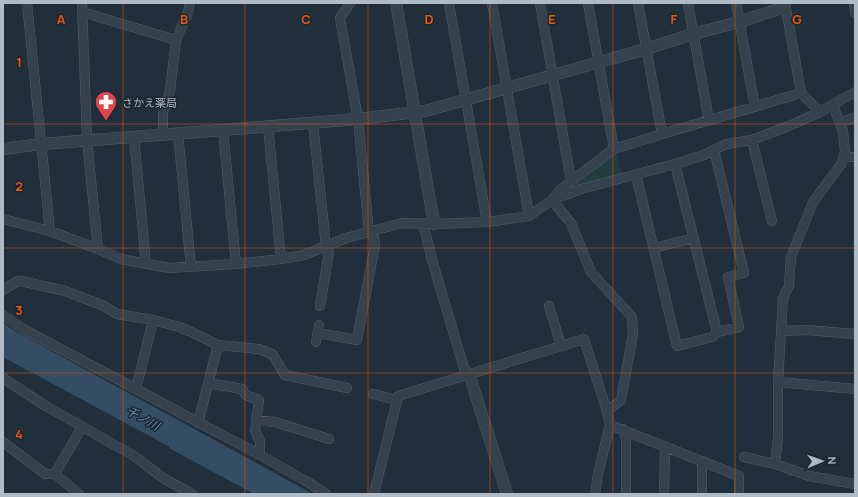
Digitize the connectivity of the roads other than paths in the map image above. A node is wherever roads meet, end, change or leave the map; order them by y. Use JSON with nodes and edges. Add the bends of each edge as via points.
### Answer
{"nodes":[{"id":1,"x":27,"y":3,"type":"edge"},
{"id":2,"x":190,"y":3,"type":"edge"},
{"id":3,"x":350,"y":3,"type":"edge"},
{"id":4,"x":396,"y":3,"type":"edge"},
{"id":5,"x":449,"y":3,"type":"edge"},
{"id":6,"x":492,"y":3,"type":"edge"},
{"id":7,"x":540,"y":3,"type":"edge"},
{"id":8,"x":588,"y":3,"type":"edge"},
{"id":9,"x":638,"y":3,"type":"edge"},
{"id":10,"x":688,"y":3,"type":"edge"},
{"id":11,"x":736,"y":3,"type":"edge"},
{"id":12,"x":854,"y":3,"type":"edge"},
{"id":13,"x":785,"y":5,"type":"edge"},
{"id":14,"x":82,"y":7,"type":"edge"},
{"id":15,"x":855,"y":13,"type":"edge"},
{"id":16,"x":740,"y":22,"type":"junction"},
{"id":17,"x":693,"y":34,"type":"junction"},
{"id":18,"x":176,"y":40,"type":"junction"},
{"id":19,"x":646,"y":49,"type":"junction"},
{"id":20,"x":598,"y":62,"type":"junction"},
{"id":21,"x":552,"y":76,"type":"junction"},
{"id":22,"x":506,"y":89,"type":"junction"},
{"id":23,"x":855,"y":92,"type":"edge"},
{"id":24,"x":801,"y":94,"type":"junction"},
{"id":25,"x":466,"y":100,"type":"junction"},
{"id":26,"x":832,"y":104,"type":"junction"},
{"id":27,"x":755,"y":107,"type":"junction"},
{"id":28,"x":820,"y":112,"type":"junction"},
{"id":29,"x":415,"y":113,"type":"junction"},
{"id":30,"x":855,"y":118,"type":"edge"},
{"id":31,"x":358,"y":119,"type":"junction"},
{"id":32,"x":709,"y":121,"type":"junction"},
{"id":33,"x":840,"y":122,"type":"junction"},
{"id":34,"x":313,"y":123,"type":"junction"},
{"id":35,"x":268,"y":126,"type":"junction"},
{"id":36,"x":223,"y":130,"type":"junction"},
{"id":37,"x":178,"y":133,"type":"junction"},
{"id":38,"x":161,"y":134,"type":"junction"},
{"id":39,"x":662,"y":134,"type":"junction"},
{"id":40,"x":134,"y":137,"type":"junction"},
{"id":41,"x":87,"y":140,"type":"junction"},
{"id":42,"x":752,"y":140,"type":"junction"},
{"id":43,"x":41,"y":144,"type":"junction"},
{"id":44,"x":3,"y":149,"type":"edge"},
{"id":45,"x":614,"y":149,"type":"junction"},
{"id":46,"x":714,"y":150,"type":"junction"},
{"id":47,"x":844,"y":157,"type":"junction"},
{"id":48,"x":855,"y":157,"type":"edge"},
{"id":49,"x":676,"y":164,"type":"junction"},
{"id":50,"x":636,"y":175,"type":"junction"},
{"id":51,"x":571,"y":181,"type":"junction"},
{"id":52,"x":552,"y":200,"type":"junction"},
{"id":53,"x":529,"y":216,"type":"junction"},
{"id":54,"x":3,"y":219,"type":"edge"},
{"id":55,"x":772,"y":221,"type":"dead end"},
{"id":56,"x":487,"y":222,"type":"junction"},
{"id":57,"x":429,"y":223,"type":"junction"},
{"id":58,"x":50,"y":231,"type":"junction"},
{"id":59,"x":369,"y":232,"type":"junction"},
{"id":60,"x":694,"y":238,"type":"junction"},
{"id":61,"x":326,"y":246,"type":"junction"},
{"id":62,"x":654,"y":248,"type":"junction"},
{"id":63,"x":98,"y":249,"type":"junction"},
{"id":64,"x":281,"y":259,"type":"junction"},
{"id":65,"x":146,"y":264,"type":"junction"},
{"id":66,"x":236,"y":264,"type":"junction"},
{"id":67,"x":191,"y":267,"type":"junction"},
{"id":68,"x":3,"y":290,"type":"edge"},
{"id":69,"x":320,"y":306,"type":"dead end"},
{"id":70,"x":549,"y":306,"type":"dead end"},
{"id":71,"x":3,"y":315,"type":"edge"},
{"id":72,"x":153,"y":320,"type":"junction"},
{"id":73,"x":781,"y":331,"type":"junction"},
{"id":74,"x":717,"y":332,"type":"junction"},
{"id":75,"x":855,"y":334,"type":"edge"},
{"id":76,"x":316,"y":342,"type":"dead end"},
{"id":77,"x":218,"y":345,"type":"junction"},
{"id":78,"x":561,"y":346,"type":"junction"},
{"id":79,"x":469,"y":374,"type":"junction"},
{"id":80,"x":3,"y":378,"type":"edge"},
{"id":81,"x":778,"y":382,"type":"junction"},
{"id":82,"x":208,"y":383,"type":"junction"},
{"id":83,"x":347,"y":388,"type":"dead end"},
{"id":84,"x":136,"y":389,"type":"junction"},
{"id":85,"x":855,"y":389,"type":"edge"},
{"id":86,"x":373,"y":394,"type":"dead end"},
{"id":87,"x":397,"y":400,"type":"junction"},
{"id":88,"x":607,"y":411,"type":"junction"},
{"id":89,"x":256,"y":420,"type":"junction"},
{"id":90,"x":198,"y":423,"type":"junction"},
{"id":91,"x":610,"y":425,"type":"junction"},
{"id":92,"x":82,"y":427,"type":"junction"},
{"id":93,"x":623,"y":429,"type":"junction"},
{"id":94,"x":329,"y":439,"type":"dead end"},
{"id":95,"x":3,"y":442,"type":"edge"},
{"id":96,"x":665,"y":446,"type":"junction"},
{"id":97,"x":260,"y":455,"type":"junction"},
{"id":98,"x":744,"y":457,"type":"dead end"},
{"id":99,"x":702,"y":461,"type":"junction"},
{"id":100,"x":775,"y":464,"type":"junction"},
{"id":101,"x":55,"y":474,"type":"junction"},
{"id":102,"x":855,"y":484,"type":"edge"},
{"id":103,"x":79,"y":494,"type":"edge"},
{"id":104,"x":192,"y":494,"type":"edge"},
{"id":105,"x":326,"y":494,"type":"edge"},
{"id":106,"x":374,"y":494,"type":"edge"},
{"id":107,"x":507,"y":494,"type":"edge"},
{"id":108,"x":595,"y":494,"type":"edge"},
{"id":109,"x":626,"y":494,"type":"edge"},
{"id":110,"x":664,"y":494,"type":"edge"},
{"id":111,"x":702,"y":494,"type":"edge"},
{"id":112,"x":739,"y":494,"type":"edge"}],
"edges":[{"from":1,"to":43,"type":"street"},
{"from":2,"to":18,"type":"street"},
{"from":3,"to":31,"type":"street","via":[[340,18]]},
{"from":4,"to":29,"type":"street"},
{"from":5,"to":25,"type":"street"},
{"from":6,"to":22,"type":"street"},
{"from":7,"to":21,"type":"street"},
{"from":8,"to":20,"type":"street"},
{"from":9,"to":19,"type":"street"},
{"from":10,"to":17,"type":"street"},
{"from":11,"to":16,"type":"street"},
{"from":12,"to":15,"type":"street"},
{"from":13,"to":16,"type":"street"},
{"from":13,"to":24,"type":"street"},
{"from":14,"to":18,"type":"street"},
{"from":14,"to":41,"type":"street"},
{"from":16,"to":17,"type":"street"},
{"from":16,"to":27,"type":"street"},
{"from":17,"to":19,"type":"street"},
{"from":17,"to":32,"type":"street"},
{"from":18,"to":38,"type":"street","via":[[170,91],[163,112]]},
{"from":19,"to":20,"type":"street"},
{"from":19,"to":39,"type":"street"},
{"from":20,"to":21,"type":"street"},
{"from":20,"to":45,"type":"street"},
{"from":21,"to":22,"type":"street"},
{"from":21,"to":51,"type":"street"},
{"from":22,"to":25,"type":"street"},
{"from":22,"to":53,"type":"street"},
{"from":23,"to":26,"type":"street"},
{"from":24,"to":27,"type":"street"},
{"from":24,"to":28,"type":"street"},
{"from":25,"to":29,"type":"street"},
{"from":25,"to":56,"type":"street"},
{"from":26,"to":28,"type":"street"},
{"from":26,"to":33,"type":"street"},
{"from":27,"to":32,"type":"street"},
{"from":28,"to":42,"type":"street"},
{"from":29,"to":31,"type":"street"},
{"from":29,"to":57,"type":"street"},
{"from":30,"to":33,"type":"street"},
{"from":31,"to":34,"type":"street"},
{"from":31,"to":59,"type":"street"},
{"from":32,"to":39,"type":"street"},
{"from":33,"to":47,"type":"street"},
{"from":34,"to":35,"type":"street"},
{"from":34,"to":61,"type":"street"},
{"from":35,"to":36,"type":"street"},
{"from":35,"to":64,"type":"street"},
{"from":36,"to":37,"type":"street"},
{"from":36,"to":66,"type":"street"},
{"from":37,"to":38,"type":"street"},
{"from":37,"to":67,"type":"street"},
{"from":38,"to":40,"type":"street"},
{"from":39,"to":45,"type":"street"},
{"from":40,"to":41,"type":"street"},
{"from":40,"to":65,"type":"street"},
{"from":41,"to":43,"type":"street"},
{"from":41,"to":63,"type":"street"},
{"from":42,"to":46,"type":"street","via":[[726,144]]},
{"from":42,"to":55,"type":"street"},
{"from":43,"to":44,"type":"street"},
{"from":43,"to":58,"type":"street"},
{"from":45,"to":51,"type":"street"},
{"from":46,"to":49,"type":"street"},
{"from":46,"to":74,"type":"street","via":[[744,273],[728,277],[739,327]]},
{"from":47,"to":48,"type":"street"},
{"from":47,"to":73,"type":"street","via":[[813,202],[791,257],[789,286],[783,298]]},
{"from":49,"to":50,"type":"street"},
{"from":49,"to":60,"type":"street"},
{"from":50,"to":52,"type":"street","via":[[581,189]]},
{"from":50,"to":62,"type":"street"},
{"from":51,"to":52,"type":"street"},
{"from":52,"to":53,"type":"street"},
{"from":52,"to":88,"type":"street","via":[[571,223],[591,272],[632,317],[633,334],[621,400]]},
{"from":53,"to":56,"type":"street"},
{"from":54,"to":58,"type":"street"},
{"from":56,"to":57,"type":"street"},
{"from":57,"to":59,"type":"street","via":[[402,223]]},
{"from":57,"to":79,"type":"street","via":[[432,260],[464,368]]},
{"from":58,"to":63,"type":"street"},
{"from":59,"to":61,"type":"street"},
{"from":59,"to":76,"type":"street","via":[[374,238],[375,245],[357,340],[319,329]]},
{"from":60,"to":62,"type":"street"},
{"from":60,"to":74,"type":"street"},
{"from":61,"to":64,"type":"street","via":[[304,255]]},
{"from":61,"to":69,"type":"street","via":[[328,253]]},
{"from":62,"to":74,"type":"street","via":[[677,346],[712,337]]},
{"from":63,"to":65,"type":"street","via":[[121,259]]},
{"from":64,"to":66,"type":"street"},
{"from":65,"to":67,"type":"street","via":[[169,268]]},
{"from":66,"to":67,"type":"street"},
{"from":68,"to":72,"type":"street","via":[[21,281],[65,290],[117,314]]},
{"from":70,"to":78,"type":"street"},
{"from":71,"to":84,"type":"street","via":[[23,329]]},
{"from":72,"to":77,"type":"street","via":[[190,330]]},
{"from":72,"to":84,"type":"street"},
{"from":73,"to":75,"type":"street","via":[[807,330]]},
{"from":73,"to":81,"type":"street"},
{"from":77,"to":82,"type":"street"},
{"from":77,"to":83,"type":"street","via":[[259,349],[272,354],[285,375]]},
{"from":78,"to":79,"type":"street"},
{"from":78,"to":88,"type":"street","via":[[584,339]]},
{"from":79,"to":87,"type":"street","via":[[398,396]]},
{"from":79,"to":107,"type":"street"},
{"from":80,"to":92,"type":"street"},
{"from":81,"to":85,"type":"street"},
{"from":81,"to":100,"type":"street","via":[[778,437]]},
{"from":82,"to":89,"type":"street","via":[[242,389],[246,395],[259,400]]},
{"from":82,"to":90,"type":"street"},
{"from":84,"to":90,"type":"street"},
{"from":86,"to":87,"type":"street"},
{"from":87,"to":106,"type":"street"},
{"from":88,"to":91,"type":"street"},
{"from":89,"to":94,"type":"street","via":[[275,422]]},
{"from":89,"to":97,"type":"street","via":[[255,431],[260,441]]},
{"from":90,"to":97,"type":"street"},
{"from":91,"to":93,"type":"street"},
{"from":91,"to":108,"type":"street"},
{"from":92,"to":101,"type":"street"},
{"from":92,"to":104,"type":"street","via":[[134,456],[163,478]]},
{"from":93,"to":96,"type":"street"},
{"from":93,"to":109,"type":"street","via":[[626,439]]},
{"from":95,"to":101,"type":"street","via":[[45,474]]},
{"from":96,"to":99,"type":"street"},
{"from":96,"to":110,"type":"street"},
{"from":97,"to":105,"type":"street"},
{"from":98,"to":100,"type":"street"},
{"from":99,"to":111,"type":"street"},
{"from":99,"to":112,"type":"street","via":[[739,476]]},
{"from":100,"to":102,"type":"street","via":[[809,476]]},
{"from":101,"to":103,"type":"street"}]}
